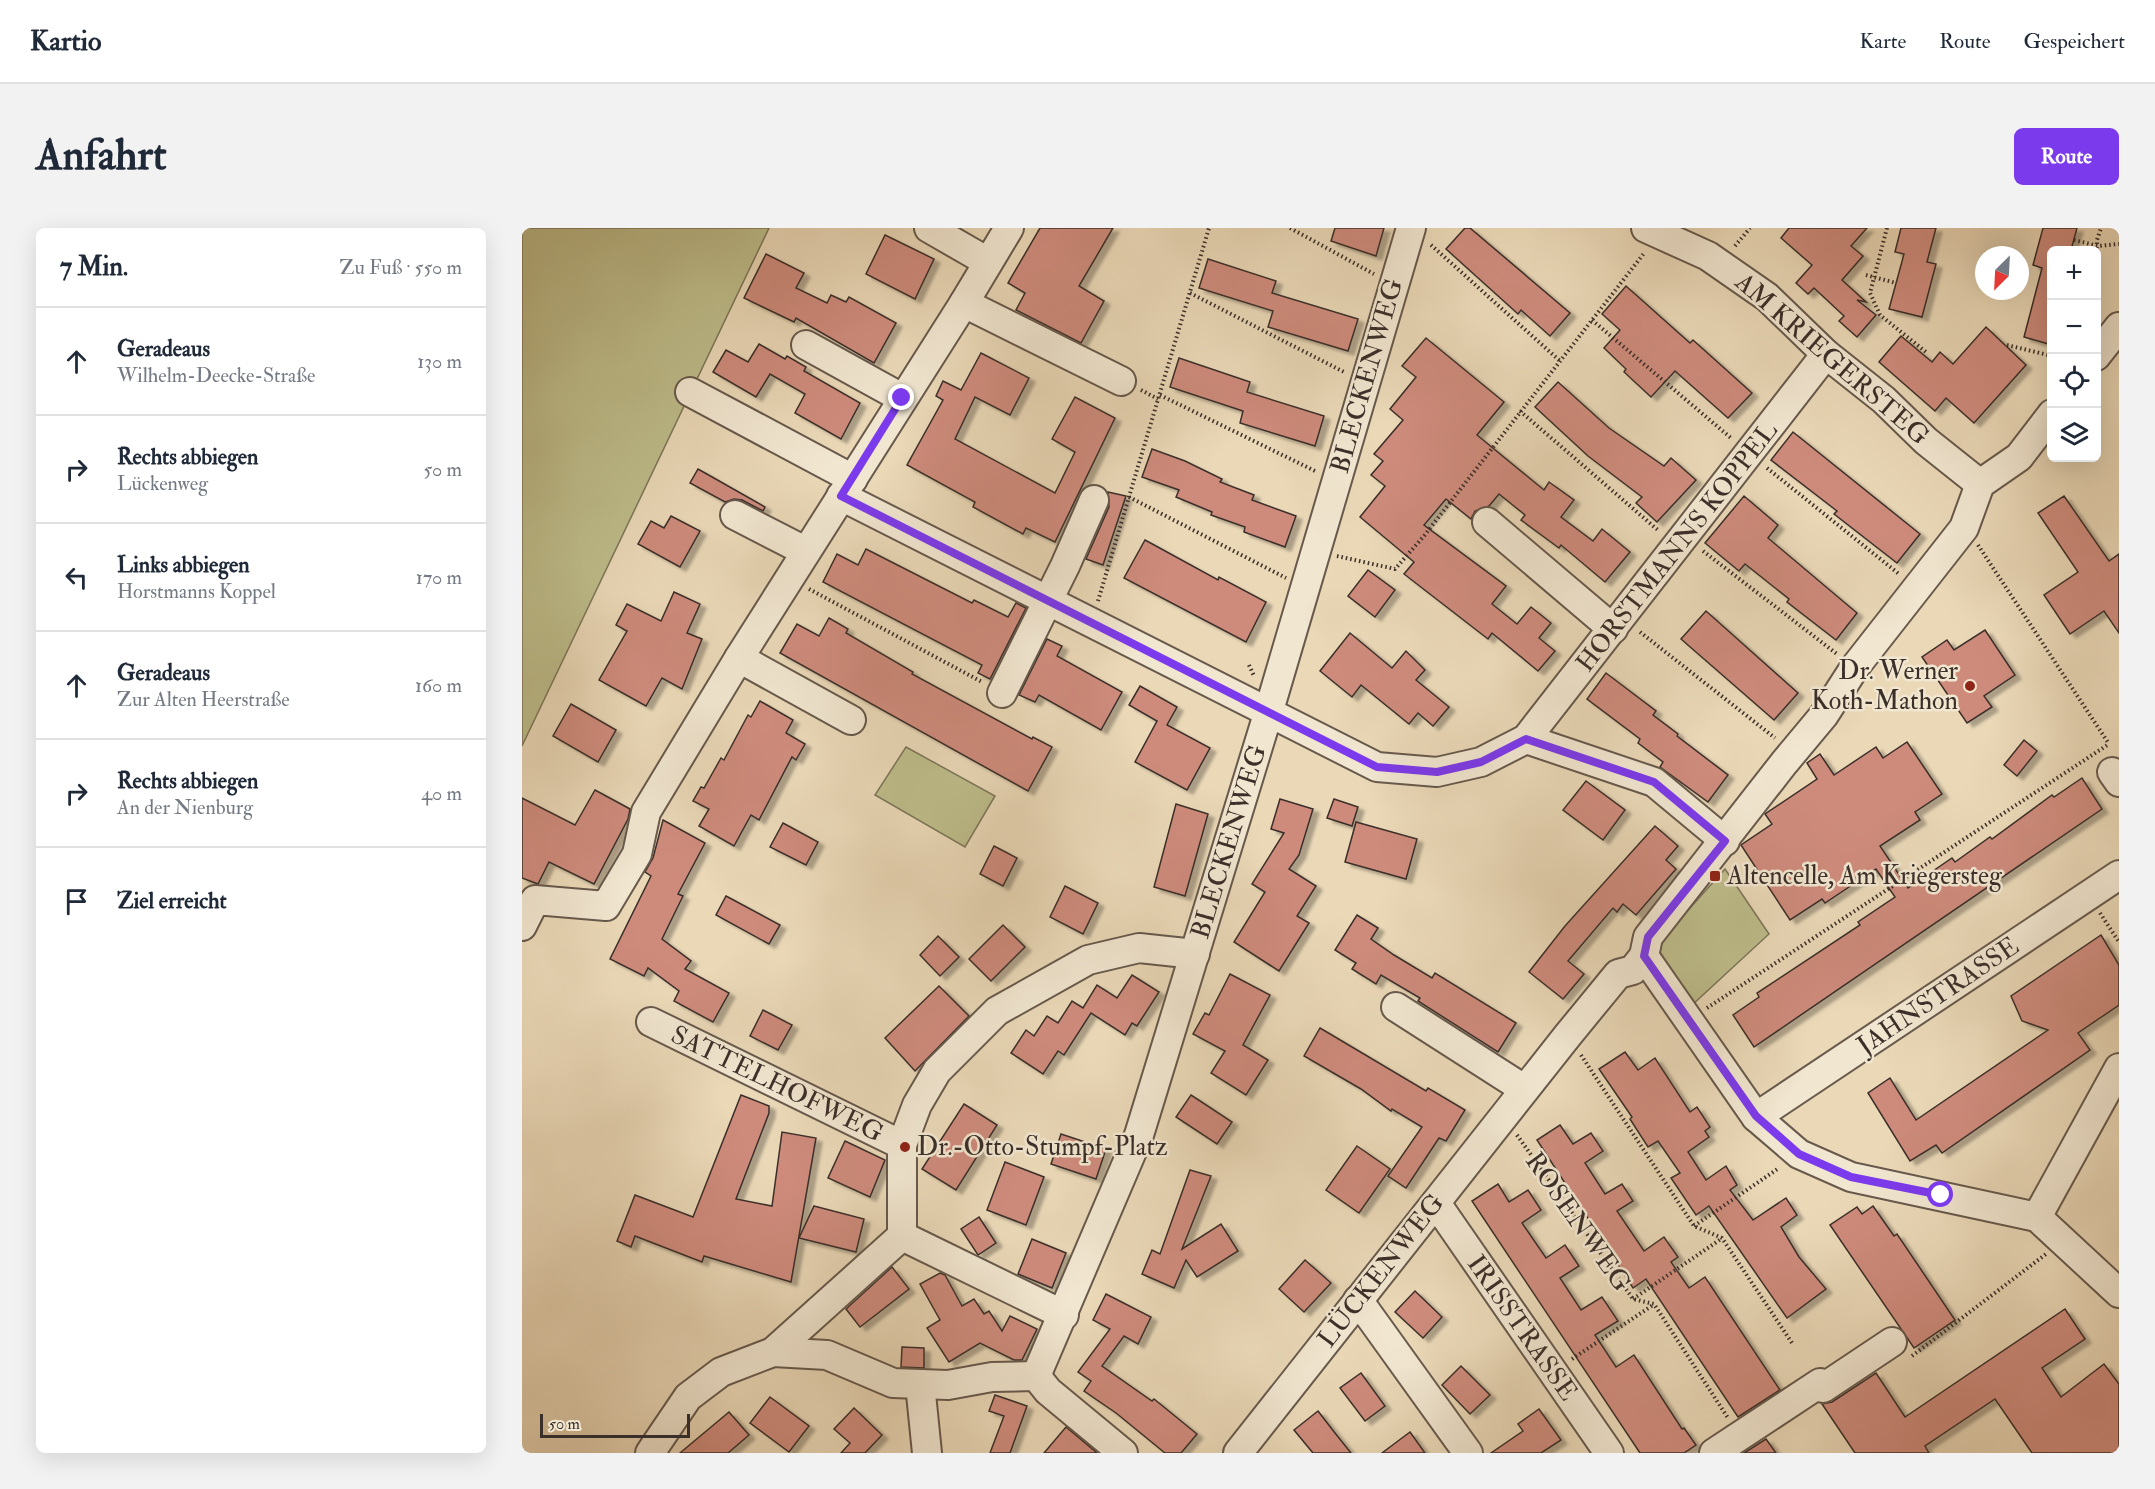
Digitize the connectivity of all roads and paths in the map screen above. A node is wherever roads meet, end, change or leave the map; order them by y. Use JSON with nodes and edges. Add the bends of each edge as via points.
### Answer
{"nodes":[{"id":1,"x":929,"y":228,"type":"edge"},
{"id":2,"x":1009,"y":228,"type":"edge"},
{"id":3,"x":1209,"y":228,"type":"edge"},
{"id":4,"x":1290,"y":228,"type":"edge"},
{"id":5,"x":1887,"y":228,"type":"edge"},
{"id":6,"x":2101,"y":228,"type":"edge"},
{"id":7,"x":1653,"y":231,"type":"edge"},
{"id":8,"x":1420,"y":236,"type":"edge"},
{"id":9,"x":2074,"y":240,"type":"dead end"},
{"id":10,"x":2119,"y":244,"type":"edge"},
{"id":11,"x":2098,"y":246,"type":"junction"},
{"id":12,"x":988,"y":262,"type":"junction"},
{"id":13,"x":1866,"y":275,"type":"dead end"},
{"id":14,"x":1874,"y":277,"type":"junction"},
{"id":15,"x":1382,"y":278,"type":"dead end"},
{"id":16,"x":1896,"y":283,"type":"dead end"},
{"id":17,"x":1190,"y":293,"type":"junction"},
{"id":18,"x":964,"y":303,"type":"junction"},
{"id":19,"x":1592,"y":320,"type":"junction"},
{"id":20,"x":2119,"y":327,"type":"edge"},
{"id":21,"x":806,"y":345,"type":"dead end"},
{"id":22,"x":2007,"y":345,"type":"dead end"},
{"id":23,"x":1926,"y":352,"type":"dead end"},
{"id":24,"x":1826,"y":354,"type":"junction"},
{"id":25,"x":2099,"y":354,"type":"edge"},
{"id":26,"x":2047,"y":355,"type":"edge"},
{"id":27,"x":1560,"y":361,"type":"junction"},
{"id":28,"x":1352,"y":376,"type":"dead end"},
{"id":29,"x":1121,"y":381,"type":"dead end"},
{"id":30,"x":690,"y":392,"type":"dead end"},
{"id":31,"x":1160,"y":395,"type":"junction"},
{"id":32,"x":902,"y":398,"type":"junction"},
{"id":33,"x":1520,"y":411,"type":"junction"},
{"id":34,"x":2047,"y":421,"type":"edge"},
{"id":35,"x":1750,"y":454,"type":"junction"},
{"id":36,"x":1323,"y":474,"type":"dead end"},
{"id":37,"x":1980,"y":484,"type":"junction"},
{"id":38,"x":847,"y":487,"type":"junction"},
{"id":39,"x":1129,"y":497,"type":"junction"},
{"id":40,"x":1094,"y":500,"type":"dead end"},
{"id":41,"x":735,"y":514,"type":"dead end"},
{"id":42,"x":1487,"y":522,"type":"dead end"},
{"id":43,"x":1964,"y":528,"type":"junction"},
{"id":44,"x":1681,"y":543,"type":"junction"},
{"id":45,"x":805,"y":551,"type":"junction"},
{"id":46,"x":1316,"y":551,"type":"junction"},
{"id":47,"x":789,"y":578,"type":"junction"},
{"id":48,"x":1291,"y":581,"type":"dead end"},
{"id":49,"x":1916,"y":588,"type":"junction"},
{"id":50,"x":1047,"y":600,"type":"junction"},
{"id":51,"x":1092,"y":622,"type":"junction"},
{"id":52,"x":1617,"y":624,"type":"junction"},
{"id":53,"x":739,"y":658,"type":"junction"},
{"id":54,"x":1855,"y":667,"type":"junction"},
{"id":55,"x":1002,"y":693,"type":"joint"},
{"id":56,"x":1268,"y":714,"type":"junction"},
{"id":57,"x":851,"y":720,"type":"dead end"},
{"id":58,"x":1526,"y":739,"type":"junction"},
{"id":59,"x":2109,"y":744,"type":"junction"},
{"id":60,"x":1792,"y":752,"type":"junction"},
{"id":61,"x":2116,"y":777,"type":"edge"},
{"id":62,"x":1725,"y":841,"type":"junction"},
{"id":63,"x":2119,"y":875,"type":"edge"},
{"id":64,"x":2088,"y":895,"type":"junction"},
{"id":65,"x":522,"y":926,"type":"edge"},
{"id":66,"x":2119,"y":942,"type":"edge"},
{"id":67,"x":1195,"y":954,"type":"junction"},
{"id":68,"x":1644,"y":956,"type":"junction"},
{"id":69,"x":1396,"y":1008,"type":"dead end"},
{"id":70,"x":1689,"y":1020,"type":"junction"},
{"id":71,"x":651,"y":1022,"type":"dead end"},
{"id":72,"x":1568,"y":1035,"type":"junction"},
{"id":73,"x":2119,"y":1068,"type":"edge"},
{"id":74,"x":1524,"y":1089,"type":"junction"},
{"id":75,"x":1503,"y":1116,"type":"junction"},
{"id":76,"x":1756,"y":1116,"type":"junction"},
{"id":77,"x":902,"y":1145,"type":"junction"},
{"id":78,"x":1799,"y":1154,"type":"junction"},
{"id":79,"x":1436,"y":1203,"type":"junction"},
{"id":80,"x":2037,"y":1217,"type":"junction"},
{"id":81,"x":1694,"y":1226,"type":"junction"},
{"id":82,"x":902,"y":1236,"type":"junction"},
{"id":83,"x":1722,"y":1238,"type":"junction"},
{"id":84,"x":2063,"y":1241,"type":"junction"},
{"id":85,"x":2119,"y":1293,"type":"edge"},
{"id":86,"x":1633,"y":1299,"type":"junction"},
{"id":87,"x":1358,"y":1300,"type":"junction"},
{"id":88,"x":1654,"y":1304,"type":"junction"},
{"id":89,"x":1064,"y":1315,"type":"junction"},
{"id":90,"x":1892,"y":1342,"type":"joint"},
{"id":91,"x":1792,"y":1343,"type":"dead end"},
{"id":92,"x":773,"y":1352,"type":"junction"},
{"id":93,"x":1552,"y":1372,"type":"junction"},
{"id":94,"x":1036,"y":1376,"type":"junction"},
{"id":95,"x":920,"y":1384,"type":"junction"},
{"id":96,"x":1724,"y":1448,"type":"edge"},
{"id":97,"x":650,"y":1453,"type":"edge"},
{"id":98,"x":927,"y":1453,"type":"edge"},
{"id":99,"x":1123,"y":1453,"type":"edge"},
{"id":100,"x":1238,"y":1453,"type":"edge"},
{"id":101,"x":1468,"y":1453,"type":"edge"},
{"id":102,"x":1609,"y":1453,"type":"edge"}],
"edges":[{"from":1,"to":12,"type":"street"},
{"from":2,"to":12,"type":"street"},
{"from":3,"to":17,"type":"path"},
{"from":4,"to":15,"type":"path"},
{"from":5,"to":14,"type":"path"},
{"from":6,"to":11,"type":"path"},
{"from":7,"to":19,"type":"path"},
{"from":7,"to":24,"type":"street","name":"AM KRIEGERSTEG","via":[[1708,256],[1767,297]]},
{"from":8,"to":27,"type":"path"},
{"from":8,"to":46,"type":"street","name":"BLECKENWEG"},
{"from":9,"to":11,"type":"path"},
{"from":10,"to":11,"type":"path"},
{"from":12,"to":18,"type":"street"},
{"from":13,"to":14,"type":"path"},
{"from":14,"to":16,"type":"path"},
{"from":14,"to":23,"type":"path","via":[[1870,293],[1880,315]]},
{"from":17,"to":28,"type":"path"},
{"from":17,"to":31,"type":"path"},
{"from":18,"to":29,"type":"street"},
{"from":18,"to":32,"type":"street"},
{"from":19,"to":27,"type":"path"},
{"from":19,"to":35,"type":"path"},
{"from":20,"to":25,"type":"street"},
{"from":21,"to":32,"type":"street"},
{"from":22,"to":26,"type":"path"},
{"from":24,"to":35,"type":"street","name":"HORSTMANNS KOPPEL"},
{"from":24,"to":37,"type":"street","name":"AM KRIEGERSTEG"},
{"from":27,"to":33,"type":"path"},
{"from":30,"to":38,"type":"street","name":"HORSTMANNS KOPPEL"},
{"from":31,"to":36,"type":"path"},
{"from":31,"to":39,"type":"path"},
{"from":32,"to":38,"type":"street"},
{"from":33,"to":44,"type":"path"},
{"from":33,"to":46,"type":"path","via":[[1395,569]]},
{"from":34,"to":37,"type":"street","via":[[2019,457]]},
{"from":35,"to":44,"type":"street","name":"HORSTMANNS KOPPEL"},
{"from":35,"to":49,"type":"path"},
{"from":37,"to":43,"type":"street"},
{"from":38,"to":45,"type":"street"},
{"from":38,"to":50,"type":"street","name":"HORSTMANNS KOPPEL"},
{"from":39,"to":48,"type":"path"},
{"from":39,"to":51,"type":"path"},
{"from":40,"to":50,"type":"street"},
{"from":41,"to":45,"type":"street"},
{"from":42,"to":52,"type":"street"},
{"from":43,"to":49,"type":"street"},
{"from":43,"to":59,"type":"path"},
{"from":44,"to":52,"type":"street","name":"HORSTMANNS KOPPEL"},
{"from":44,"to":54,"type":"path"},
{"from":45,"to":47,"type":"street"},
{"from":46,"to":56,"type":"street","name":"BLECKENWEG"},
{"from":47,"to":53,"type":"street"},
{"from":47,"to":55,"type":"path"},
{"from":49,"to":54,"type":"street"},
{"from":50,"to":51,"type":"street","name":"HORSTMANNS KOPPEL"},
{"from":50,"to":55,"type":"street"},
{"from":51,"to":56,"type":"street","name":"HORSTMANNS KOPPEL"},
{"from":52,"to":58,"type":"street","name":"HORSTMANNS KOPPEL"},
{"from":52,"to":60,"type":"path"},
{"from":53,"to":57,"type":"street"},
{"from":53,"to":65,"type":"street","via":[[646,812],[637,854],[606,906],[535,900]]},
{"from":54,"to":60,"type":"street","via":[[1824,715]]},
{"from":56,"to":58,"type":"street","name":"HORSTMANNS KOPPEL","via":[[1377,767],[1437,772],[1481,762]]},
{"from":56,"to":67,"type":"street","name":"BLECKENWEG"},
{"from":58,"to":62,"type":"street","via":[[1654,782]]},
{"from":59,"to":61,"type":"path"},
{"from":59,"to":70,"type":"path"},
{"from":60,"to":62,"type":"street"},
{"from":62,"to":68,"type":"street","via":[[1648,937]]},
{"from":63,"to":64,"type":"street","name":"JAHNSTRASSE"},
{"from":64,"to":66,"type":"path"},
{"from":64,"to":76,"type":"street","name":"JAHNSTRASSE"},
{"from":67,"to":77,"type":"street","via":[[1139,948],[1089,960],[997,1011],[938,1071],[917,1105]]},
{"from":67,"to":89,"type":"street","name":"BLECKENWEG","via":[[1139,1135]]},
{"from":68,"to":70,"type":"street"},
{"from":68,"to":72,"type":"street","name":"LÜCKENWEG","via":[[1633,970],[1618,974]]},
{"from":69,"to":74,"type":"street"},
{"from":70,"to":76,"type":"street"},
{"from":71,"to":77,"type":"street","name":"SATTELHOFWEG"},
{"from":72,"to":74,"type":"street","name":"LÜCKENWEG"},
{"from":72,"to":81,"type":"path"},
{"from":73,"to":80,"type":"street"},
{"from":74,"to":75,"type":"street","name":"LÜCKENWEG"},
{"from":75,"to":79,"type":"street","name":"LÜCKENWEG"},
{"from":75,"to":86,"type":"path","name":"ROSENWEG"},
{"from":76,"to":78,"type":"street"},
{"from":77,"to":82,"type":"street"},
{"from":78,"to":80,"type":"street","via":[[1851,1177]]},
{"from":78,"to":81,"type":"path"},
{"from":79,"to":87,"type":"street","name":"LÜCKENWEG"},
{"from":79,"to":93,"type":"street","name":"IRISSTRASSE"},
{"from":80,"to":84,"type":"street"},
{"from":81,"to":83,"type":"path"},
{"from":82,"to":89,"type":"street"},
{"from":82,"to":92,"type":"street"},
{"from":83,"to":86,"type":"path"},
{"from":83,"to":91,"type":"path"},
{"from":84,"to":85,"type":"street"},
{"from":84,"to":90,"type":"path","via":[[1912,1357]]},
{"from":86,"to":88,"type":"path","name":"ROSENWEG"},
{"from":87,"to":100,"type":"street","name":"LÜCKENWEG"},
{"from":87,"to":101,"type":"street"},
{"from":88,"to":93,"type":"path"},
{"from":88,"to":96,"type":"path","name":"ROSENWEG"},
{"from":89,"to":94,"type":"street","name":"BLECKENWEG"},
{"from":90,"to":96,"type":"street","via":[[1823,1388],[1820,1383]]},
{"from":92,"to":95,"type":"street","via":[[827,1355],[893,1383]]},
{"from":92,"to":97,"type":"street","via":[[721,1372],[688,1397]]},
{"from":93,"to":102,"type":"street","name":"IRISSTRASSE"},
{"from":94,"to":95,"type":"street"},
{"from":94,"to":99,"type":"street","via":[[1048,1391]]},
{"from":95,"to":98,"type":"street"}]}
